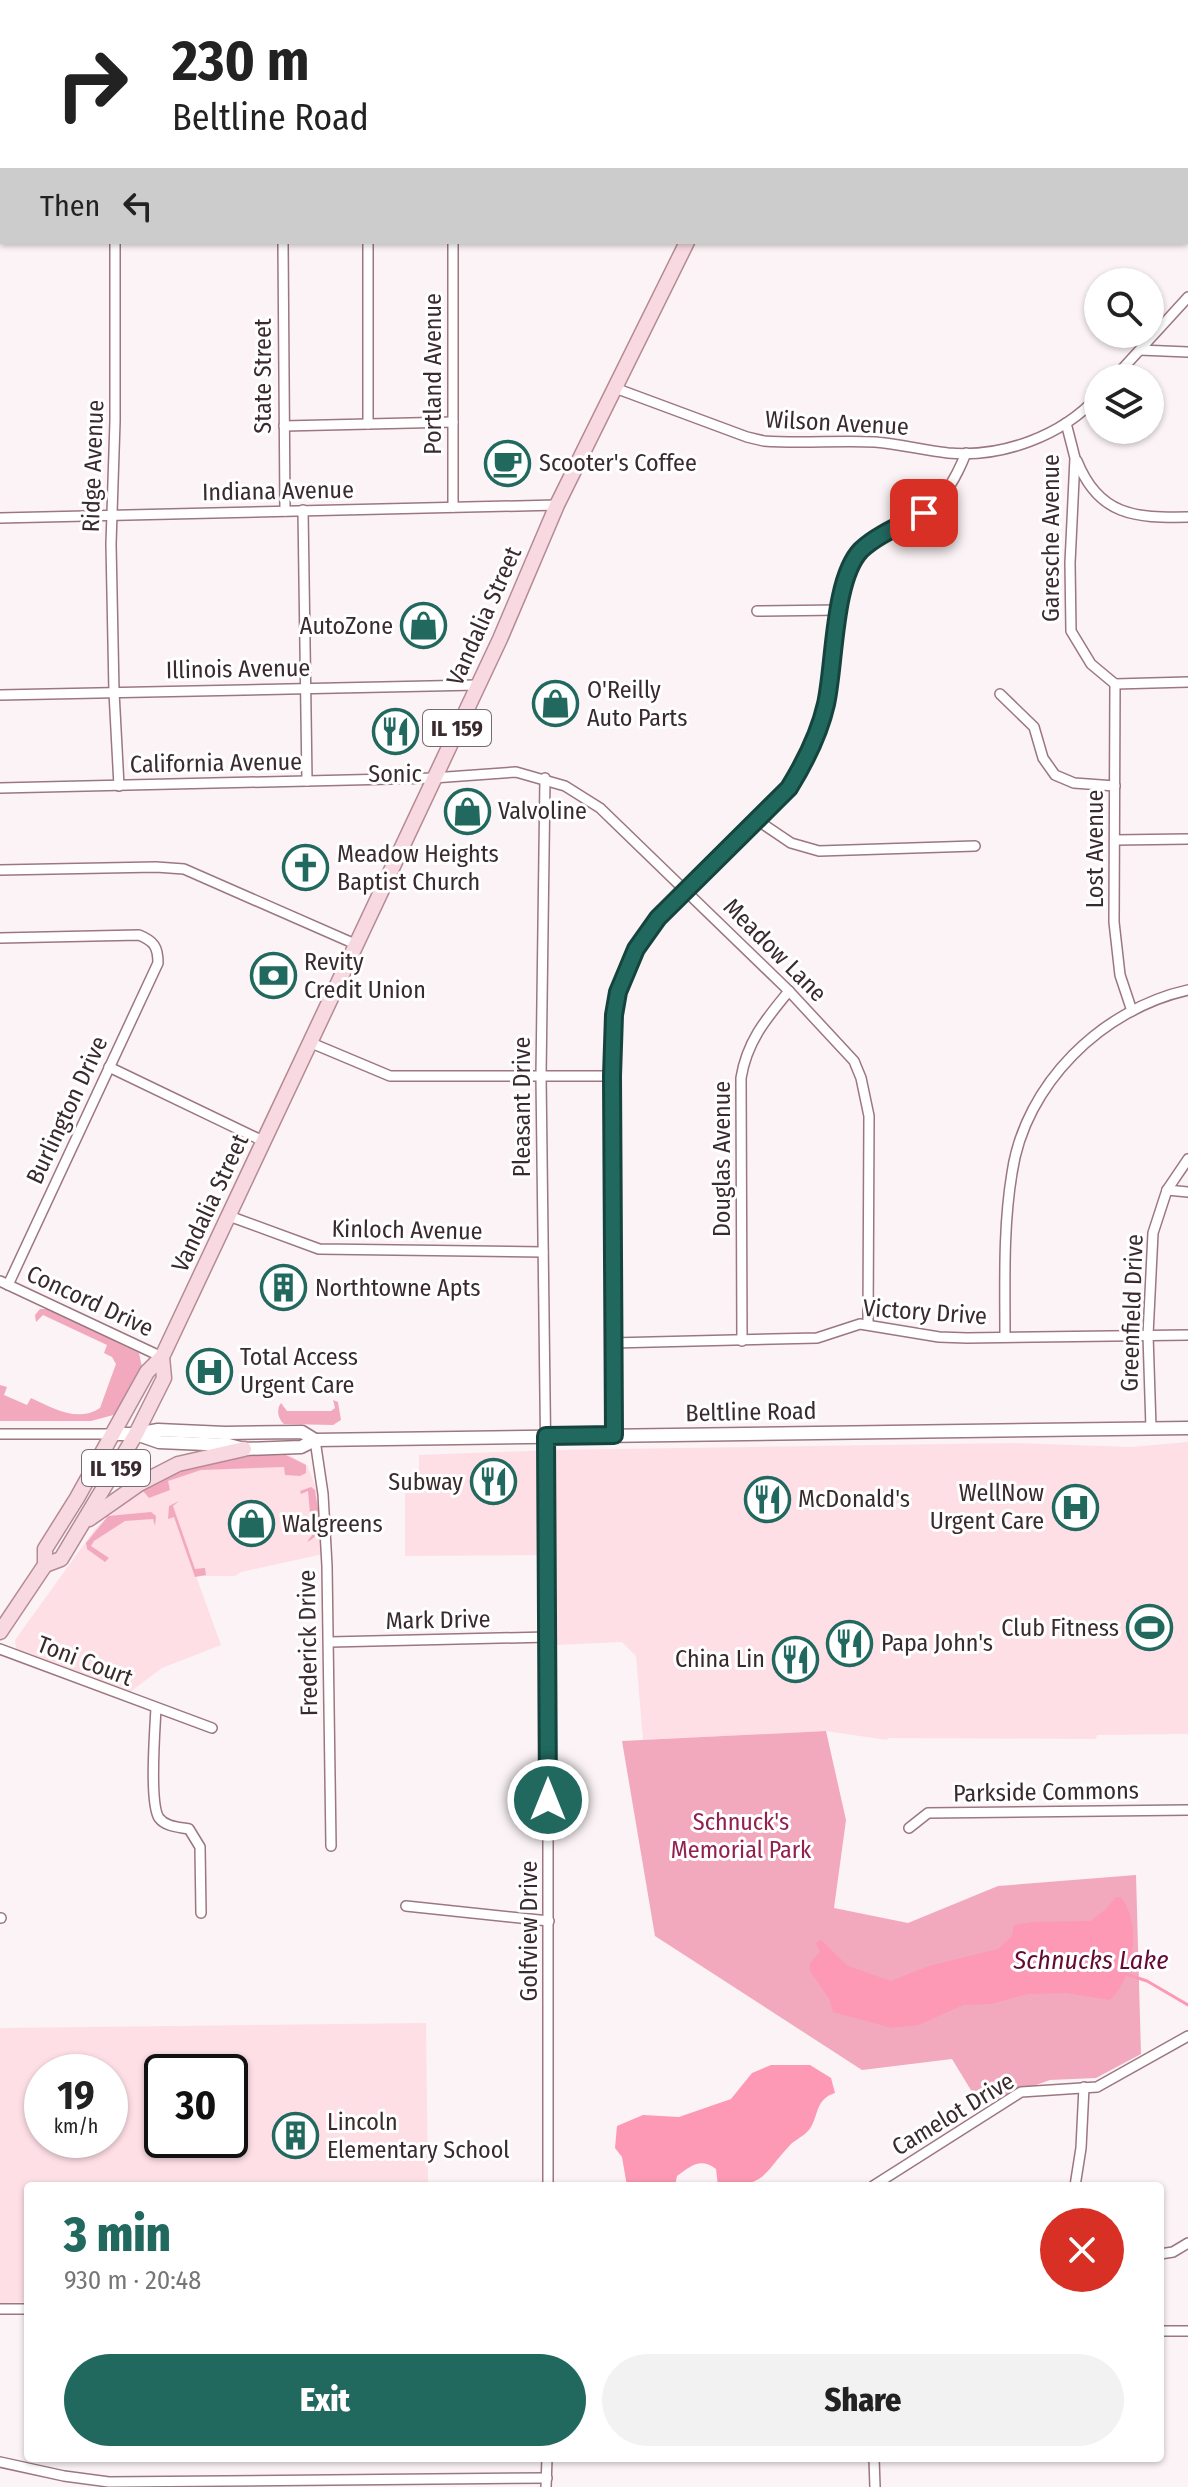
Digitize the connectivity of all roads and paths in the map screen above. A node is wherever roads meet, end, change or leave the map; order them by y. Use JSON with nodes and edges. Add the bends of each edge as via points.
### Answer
{"nodes":[{"id":1,"x":115,"y":244,"type":"edge"},
{"id":2,"x":283,"y":244,"type":"edge"},
{"id":3,"x":368,"y":244,"type":"edge"},
{"id":4,"x":453,"y":244,"type":"edge"},
{"id":5,"x":686,"y":244,"type":"edge"},
{"id":6,"x":1188,"y":297,"type":"edge"},
{"id":7,"x":1140,"y":350,"type":"junction"},
{"id":8,"x":1188,"y":352,"type":"edge"},
{"id":9,"x":1127,"y":364,"type":"edge"},
{"id":10,"x":615,"y":388,"type":"junction"},
{"id":11,"x":1084,"y":408,"type":"edge"},
{"id":12,"x":453,"y":422,"type":"junction"},
{"id":13,"x":1066,"y":423,"type":"junction"},
{"id":14,"x":368,"y":424,"type":"junction"},
{"id":15,"x":284,"y":426,"type":"junction"},
{"id":16,"x":966,"y":453,"type":"junction"},
{"id":17,"x":1075,"y":458,"type":"junction"},
{"id":18,"x":557,"y":505,"type":"junction"},
{"id":19,"x":453,"y":507,"type":"junction"},
{"id":20,"x":303,"y":510,"type":"junction"},
{"id":21,"x":285,"y":511,"type":"junction"},
{"id":22,"x":112,"y":515,"type":"junction"},
{"id":23,"x":1188,"y":517,"type":"edge"},
{"id":24,"x":0,"y":518,"type":"edge"},
{"id":25,"x":840,"y":610,"type":"junction"},
{"id":26,"x":757,"y":611,"type":"dead end"},
{"id":27,"x":1188,"y":682,"type":"edge"},
{"id":28,"x":1115,"y":684,"type":"junction"},
{"id":29,"x":477,"y":685,"type":"junction"},
{"id":30,"x":305,"y":688,"type":"junction"},
{"id":31,"x":114,"y":692,"type":"junction"},
{"id":32,"x":1000,"y":694,"type":"dead end"},
{"id":33,"x":0,"y":695,"type":"edge"},
{"id":34,"x":433,"y":778,"type":"junction"},
{"id":35,"x":545,"y":778,"type":"junction"},
{"id":36,"x":307,"y":781,"type":"junction"},
{"id":37,"x":119,"y":786,"type":"junction"},
{"id":38,"x":1115,"y":786,"type":"junction"},
{"id":39,"x":0,"y":788,"type":"edge"},
{"id":40,"x":757,"y":820,"type":"junction"},
{"id":41,"x":1188,"y":839,"type":"edge"},
{"id":42,"x":1115,"y":840,"type":"junction"},
{"id":43,"x":975,"y":846,"type":"dead end"},
{"id":44,"x":0,"y":870,"type":"edge"},
{"id":45,"x":686,"y":890,"type":"junction"},
{"id":46,"x":0,"y":938,"type":"edge"},
{"id":47,"x":355,"y":944,"type":"junction"},
{"id":48,"x":1188,"y":990,"type":"edge"},
{"id":49,"x":789,"y":991,"type":"junction"},
{"id":50,"x":1132,"y":1011,"type":"junction"},
{"id":51,"x":309,"y":1042,"type":"junction"},
{"id":52,"x":109,"y":1067,"type":"junction"},
{"id":53,"x":541,"y":1076,"type":"junction"},
{"id":54,"x":612,"y":1076,"type":"junction"},
{"id":55,"x":263,"y":1141,"type":"junction"},
{"id":56,"x":1188,"y":1159,"type":"edge"},
{"id":57,"x":1167,"y":1190,"type":"junction"},
{"id":58,"x":1188,"y":1192,"type":"edge"},
{"id":59,"x":229,"y":1216,"type":"junction"},
{"id":60,"x":543,"y":1252,"type":"junction"},
{"id":61,"x":4,"y":1283,"type":"edge"},
{"id":62,"x":868,"y":1324,"type":"junction"},
{"id":63,"x":1148,"y":1335,"type":"junction"},
{"id":64,"x":1188,"y":1335,"type":"edge"},
{"id":65,"x":1005,"y":1337,"type":"junction"},
{"id":66,"x":742,"y":1341,"type":"junction"},
{"id":67,"x":612,"y":1343,"type":"junction"},
{"id":68,"x":162,"y":1357,"type":"junction"},
{"id":69,"x":1151,"y":1428,"type":"junction"},
{"id":70,"x":1188,"y":1428,"type":"edge"},
{"id":71,"x":0,"y":1434,"type":"edge"},
{"id":72,"x":113,"y":1434,"type":"junction"},
{"id":73,"x":136,"y":1434,"type":"junction"},
{"id":74,"x":614,"y":1435,"type":"junction"},
{"id":75,"x":546,"y":1436,"type":"junction"},
{"id":76,"x":315,"y":1440,"type":"junction"},
{"id":77,"x":244,"y":1449,"type":"junction"},
{"id":78,"x":83,"y":1524,"type":"junction"},
{"id":79,"x":45,"y":1565,"type":"junction"},
{"id":80,"x":0,"y":1632,"type":"edge"},
{"id":81,"x":548,"y":1637,"type":"junction"},
{"id":82,"x":330,"y":1642,"type":"junction"},
{"id":83,"x":0,"y":1649,"type":"edge"},
{"id":84,"x":156,"y":1708,"type":"junction"},
{"id":85,"x":212,"y":1728,"type":"dead end"},
{"id":86,"x":1188,"y":1810,"type":"edge"},
{"id":87,"x":909,"y":1828,"type":"dead end"},
{"id":88,"x":331,"y":1846,"type":"dead end"},
{"id":89,"x":406,"y":1906,"type":"dead end"},
{"id":90,"x":201,"y":1913,"type":"dead end"},
{"id":91,"x":549,"y":1921,"type":"junction"},
{"id":92,"x":1188,"y":2036,"type":"edge"},
{"id":93,"x":1084,"y":2087,"type":"junction"},
{"id":94,"x":548,"y":2182,"type":"edge"},
{"id":95,"x":879,"y":2182,"type":"edge"},
{"id":96,"x":1076,"y":2182,"type":"edge"},
{"id":97,"x":1188,"y":2243,"type":"edge"},
{"id":98,"x":1164,"y":2253,"type":"edge"},
{"id":99,"x":0,"y":2309,"type":"edge"},
{"id":100,"x":24,"y":2309,"type":"edge"},
{"id":101,"x":1164,"y":2331,"type":"edge"},
{"id":102,"x":1188,"y":2331,"type":"edge"},
{"id":103,"x":0,"y":2462,"type":"edge"},
{"id":104,"x":547,"y":2462,"type":"edge"},
{"id":105,"x":874,"y":2462,"type":"edge"},
{"id":106,"x":85,"y":2483,"type":"edge"},
{"id":107,"x":548,"y":2484,"type":"edge"},
{"id":108,"x":875,"y":2487,"type":"edge"}],
"edges":[{"from":1,"to":22,"type":"street","name":"Ridge Avenue"},
{"from":2,"to":15,"type":"street","name":"State Street"},
{"from":3,"to":14,"type":"street"},
{"from":4,"to":12,"type":"street","name":"Portland Avenue"},
{"from":5,"to":10,"type":"main road","name":"Vandalia Street","number":"IL 159"},
{"from":6,"to":7,"type":"street"},
{"from":7,"to":8,"type":"street"},
{"from":7,"to":9,"type":"street"},
{"from":10,"to":16,"type":"street","name":"Wilson Avenue","via":[[764,441],[875,442]]},
{"from":10,"to":18,"type":"main road","name":"Vandalia Street","number":"IL 159"},
{"from":11,"to":13,"type":"street","name":"Wilson Avenue"},
{"from":12,"to":14,"type":"street"},
{"from":12,"to":19,"type":"street","name":"Portland Avenue"},
{"from":13,"to":16,"type":"street","name":"Wilson Avenue","via":[[1008,448]]},
{"from":13,"to":17,"type":"street","name":"Garesche Avenue"},
{"from":14,"to":15,"type":"street"},
{"from":15,"to":21,"type":"street","name":"State Street"},
{"from":16,"to":25,"type":"street","via":[[951,485],[924,513],[860,552],[845,576]]},
{"from":17,"to":23,"type":"street","via":[[1087,485],[1111,505],[1138,515]]},
{"from":17,"to":28,"type":"street","name":"Garesche Avenue","via":[[1071,631],[1091,664]]},
{"from":18,"to":19,"type":"street","name":"Indiana Avenue"},
{"from":18,"to":29,"type":"main road","name":"Vandalia Street","number":"IL 159"},
{"from":19,"to":20,"type":"street","name":"Indiana Avenue"},
{"from":20,"to":21,"type":"street","name":"Indiana Avenue"},
{"from":20,"to":30,"type":"street"},
{"from":21,"to":22,"type":"street","name":"Indiana Avenue"},
{"from":22,"to":24,"type":"street","name":"Indiana Avenue"},
{"from":22,"to":31,"type":"street","name":"Ridge Avenue"},
{"from":25,"to":26,"type":"street"},
{"from":25,"to":40,"type":"street","via":[[827,700],[813,744],[789,788]]},
{"from":27,"to":28,"type":"street"},
{"from":28,"to":38,"type":"street","name":"Lost Avenue"},
{"from":29,"to":30,"type":"street","name":"Illinois Avenue"},
{"from":29,"to":34,"type":"main road","name":"Vandalia Street","number":"IL 159"},
{"from":30,"to":31,"type":"street","name":"Illinois Avenue"},
{"from":30,"to":36,"type":"street"},
{"from":31,"to":33,"type":"street","name":"Illinois Avenue"},
{"from":31,"to":37,"type":"street","name":"Ridge Avenue"},
{"from":32,"to":38,"type":"street","via":[[1034,727],[1043,758],[1055,775],[1074,783]]},
{"from":34,"to":35,"type":"street","name":"Meadow Lane","via":[[516,772]]},
{"from":34,"to":36,"type":"street","name":"California Avenue"},
{"from":34,"to":47,"type":"main road","name":"Vandalia Street","number":"IL 159"},
{"from":35,"to":45,"type":"street","name":"Meadow Lane","via":[[600,808]]},
{"from":35,"to":53,"type":"street","name":"Pleasant Drive"},
{"from":36,"to":37,"type":"street","name":"California Avenue"},
{"from":37,"to":39,"type":"street","name":"California Avenue"},
{"from":38,"to":42,"type":"street","name":"Lost Avenue"},
{"from":40,"to":43,"type":"street","via":[[791,843],[819,851]]},
{"from":40,"to":45,"type":"street"},
{"from":41,"to":42,"type":"street"},
{"from":42,"to":50,"type":"street","name":"Lost Avenue","via":[[1116,949]]},
{"from":44,"to":47,"type":"street","via":[[184,869]]},
{"from":45,"to":49,"type":"street","name":"Meadow Lane"},
{"from":45,"to":54,"type":"street","via":[[646,933],[625,970],[614,1015]]},
{"from":46,"to":52,"type":"street","name":"Burlington Drive","via":[[139,935],[151,940],[158,963]]},
{"from":47,"to":51,"type":"main road","name":"Vandalia Street","number":"IL 159"},
{"from":48,"to":50,"type":"street"},
{"from":49,"to":62,"type":"street","name":"Meadow Lane","via":[[854,1061],[867,1099]]},
{"from":49,"to":66,"type":"street","name":"Douglas Avenue","via":[[757,1029],[741,1078]]},
{"from":50,"to":65,"type":"street","via":[[1070,1059],[1040,1098],[1020,1142],[1008,1215]]},
{"from":51,"to":53,"type":"street","via":[[390,1076]]},
{"from":51,"to":55,"type":"main road","name":"Vandalia Street","number":"IL 159"},
{"from":52,"to":55,"type":"street"},
{"from":52,"to":61,"type":"street","name":"Burlington Drive"},
{"from":53,"to":54,"type":"street"},
{"from":53,"to":60,"type":"street","name":"Pleasant Drive"},
{"from":54,"to":67,"type":"street"},
{"from":55,"to":59,"type":"main road","name":"Vandalia Street","number":"IL 159"},
{"from":56,"to":57,"type":"street","name":"Greenfield Drive"},
{"from":57,"to":58,"type":"street"},
{"from":57,"to":63,"type":"street","name":"Greenfield Drive","via":[[1151,1250]]},
{"from":59,"to":60,"type":"street","name":"Kinloch Avenue","via":[[319,1249]]},
{"from":59,"to":68,"type":"main road","name":"Vandalia Street","number":"IL 159"},
{"from":60,"to":75,"type":"street","name":"Pleasant Drive"},
{"from":61,"to":68,"type":"street","name":"Concord Drive"},
{"from":62,"to":65,"type":"street","name":"Victory Drive","via":[[939,1337]]},
{"from":62,"to":66,"type":"street","name":"Victory Drive","via":[[817,1338]]},
{"from":63,"to":64,"type":"street","name":"Victory Drive"},
{"from":63,"to":65,"type":"street","name":"Victory Drive"},
{"from":63,"to":69,"type":"street","name":"Greenfield Drive"},
{"from":66,"to":67,"type":"street","name":"Victory Drive"},
{"from":67,"to":74,"type":"street"},
{"from":68,"to":72,"type":"main road","name":"Vandalia Street","number":"IL 159","via":[[147,1372]]},
{"from":68,"to":73,"type":"main road","name":"Vandalia Street","number":"IL 159","via":[[164,1378]]},
{"from":69,"to":70,"type":"main road","name":"Beltline Road"},
{"from":69,"to":74,"type":"main road","name":"Beltline Road"},
{"from":71,"to":72,"type":"street"},
{"from":72,"to":73,"type":"main road","name":"Beltline Road"},
{"from":72,"to":79,"type":"main road","name":"Vandalia Street","number":"IL 159","via":[[45,1549]]},
{"from":73,"to":76,"type":"main road","name":"Beltline Road","via":[[302,1432]]},
{"from":73,"to":77,"type":"main road","name":"Beltline Road","via":[[159,1442]]},
{"from":73,"to":78,"type":"main road","name":"Vandalia Street","number":"IL 159"},
{"from":74,"to":75,"type":"main road","name":"Beltline Road"},
{"from":75,"to":76,"type":"main road","name":"Beltline Road"},
{"from":75,"to":81,"type":"street","name":"Golfview Drive"},
{"from":76,"to":77,"type":"main road","name":"Beltline Road","via":[[301,1447]]},
{"from":76,"to":82,"type":"street","name":"Frederick Drive"},
{"from":77,"to":78,"type":"main road","via":[[178,1464],[134,1487]]},
{"from":78,"to":79,"type":"main road","name":"Vandalia Street","number":"IL 159","via":[[61,1559]]},
{"from":79,"to":80,"type":"main road","name":"Vandalia Street","number":"IL 159"},
{"from":81,"to":82,"type":"street","name":"Mark Drive"},
{"from":81,"to":91,"type":"street","name":"Golfview Drive"},
{"from":82,"to":88,"type":"street","name":"Frederick Drive"},
{"from":83,"to":84,"type":"street","name":"Toni Court"},
{"from":84,"to":85,"type":"street","name":"Toni Court"},
{"from":84,"to":90,"type":"street","name":"Toni Court","via":[[157,1812],[165,1823],[189,1829],[199,1843]]},
{"from":86,"to":87,"type":"street","name":"Parkside Commons","via":[[928,1813]]},
{"from":89,"to":91,"type":"street"},
{"from":91,"to":94,"type":"street","name":"Golfview Drive"},
{"from":92,"to":93,"type":"street","name":"Camelot Drive","via":[[1097,2087]]},
{"from":93,"to":95,"type":"street","name":"Camelot Drive","via":[[1021,2092]]},
{"from":93,"to":96,"type":"street"},
{"from":97,"to":98,"type":"street"},
{"from":99,"to":100,"type":"street"},
{"from":101,"to":102,"type":"street"},
{"from":103,"to":106,"type":"street"},
{"from":104,"to":107,"type":"street"},
{"from":105,"to":108,"type":"street"},
{"from":106,"to":107,"type":"street"}]}
